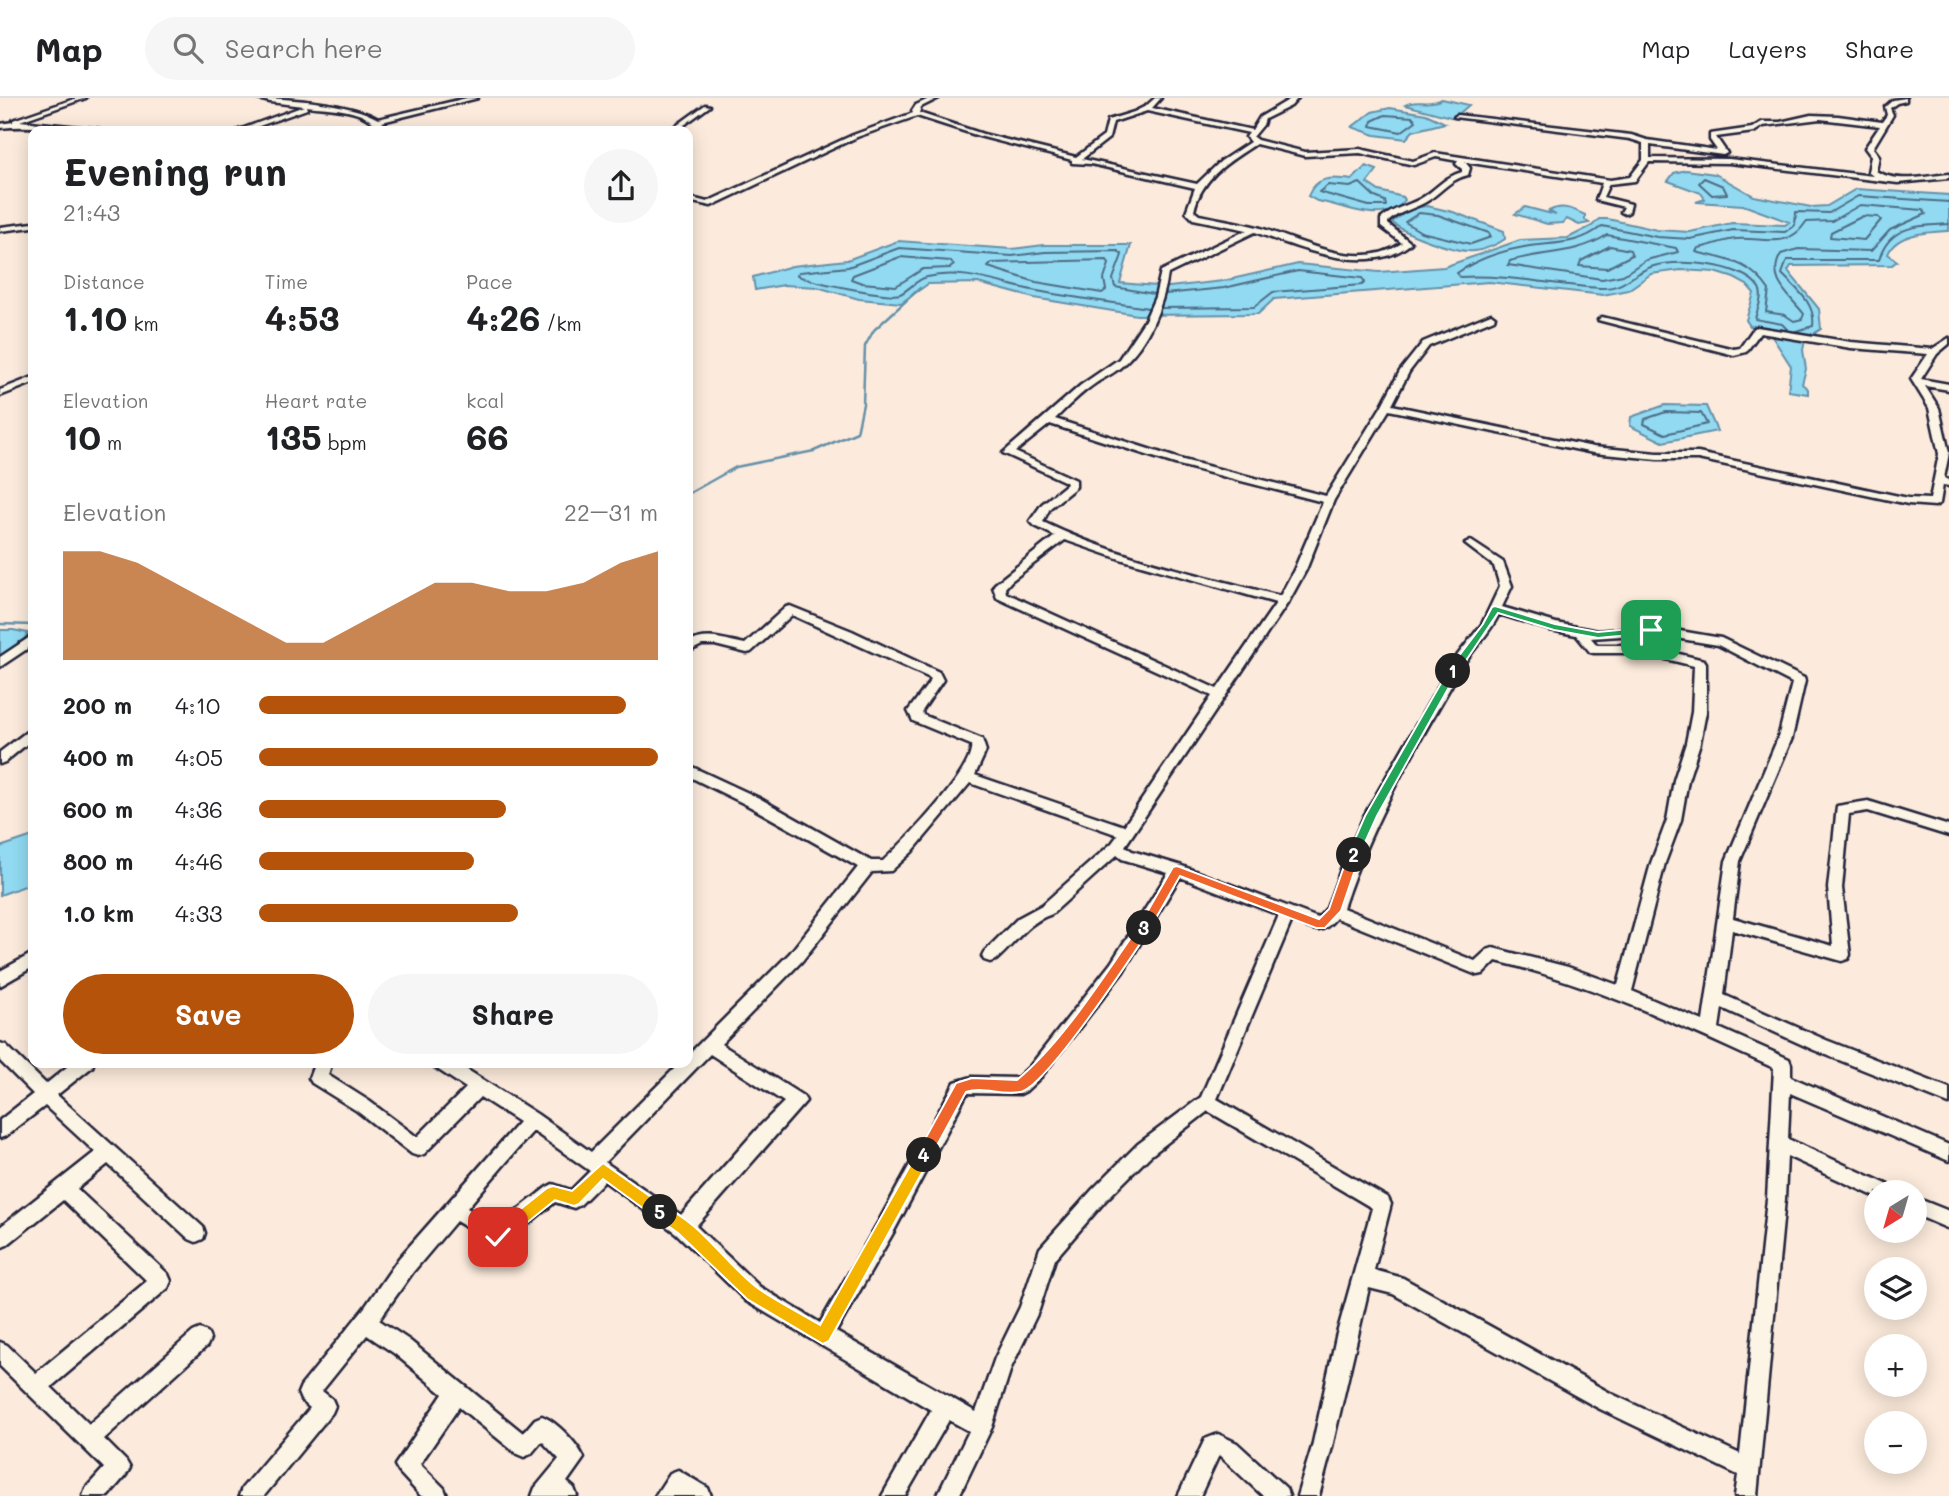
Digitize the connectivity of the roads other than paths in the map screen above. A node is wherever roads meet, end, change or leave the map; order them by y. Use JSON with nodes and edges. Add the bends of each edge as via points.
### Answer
{"nodes":[{"id":1,"x":83,"y":98,"type":"edge"},
{"id":2,"x":257,"y":98,"type":"edge"},
{"id":3,"x":475,"y":98,"type":"edge"},
{"id":4,"x":936,"y":98,"type":"edge"},
{"id":5,"x":1158,"y":98,"type":"edge"},
{"id":6,"x":1295,"y":98,"type":"edge"},
{"id":7,"x":1903,"y":98,"type":"edge"},
{"id":8,"x":309,"y":102,"type":"edge"},
{"id":9,"x":707,"y":106,"type":"dead end"},
{"id":10,"x":1147,"y":109,"type":"junction"},
{"id":11,"x":916,"y":114,"type":"junction"},
{"id":12,"x":1457,"y":117,"type":"dead end"},
{"id":13,"x":376,"y":121,"type":"junction"},
{"id":14,"x":1883,"y":124,"type":"junction"},
{"id":15,"x":0,"y":126,"type":"edge"},
{"id":16,"x":37,"y":126,"type":"edge"},
{"id":17,"x":251,"y":126,"type":"edge"},
{"id":18,"x":383,"y":126,"type":"edge"},
{"id":19,"x":679,"y":126,"type":"edge"},
{"id":20,"x":1254,"y":132,"type":"junction"},
{"id":21,"x":1255,"y":142,"type":"junction"},
{"id":22,"x":1646,"y":142,"type":"junction"},
{"id":23,"x":1723,"y":153,"type":"junction"},
{"id":24,"x":1076,"y":159,"type":"junction"},
{"id":25,"x":1463,"y":159,"type":"junction"},
{"id":26,"x":1647,"y":160,"type":"junction"},
{"id":27,"x":1737,"y":162,"type":"junction"},
{"id":28,"x":1949,"y":176,"type":"edge"},
{"id":29,"x":1607,"y":181,"type":"junction"},
{"id":30,"x":1889,"y":181,"type":"junction"},
{"id":31,"x":1200,"y":187,"type":"junction"},
{"id":32,"x":693,"y":200,"type":"edge"},
{"id":33,"x":1625,"y":212,"type":"dead end"},
{"id":34,"x":28,"y":226,"type":"edge"},
{"id":35,"x":0,"y":229,"type":"edge"},
{"id":36,"x":1255,"y":229,"type":"junction"},
{"id":37,"x":1491,"y":317,"type":"dead end"},
{"id":38,"x":1602,"y":320,"type":"dead end"},
{"id":39,"x":1949,"y":341,"type":"edge"},
{"id":40,"x":1935,"y":352,"type":"junction"},
{"id":41,"x":28,"y":382,"type":"edge"},
{"id":42,"x":1917,"y":382,"type":"junction"},
{"id":43,"x":1949,"y":387,"type":"edge"},
{"id":44,"x":0,"y":393,"type":"edge"},
{"id":45,"x":1385,"y":407,"type":"junction"},
{"id":46,"x":1048,"y":420,"type":"junction"},
{"id":47,"x":1946,"y":451,"type":"edge"},
{"id":48,"x":1943,"y":481,"type":"edge"},
{"id":49,"x":1329,"y":500,"type":"junction"},
{"id":50,"x":1063,"y":536,"type":"junction"},
{"id":51,"x":1471,"y":544,"type":"dead end"},
{"id":52,"x":1283,"y":601,"type":"junction"},
{"id":53,"x":1495,"y":609,"type":"junction"},
{"id":54,"x":1580,"y":632,"type":"junction"},
{"id":55,"x":28,"y":643,"type":"edge"},
{"id":56,"x":693,"y":645,"type":"edge"},
{"id":57,"x":20,"y":649,"type":"junction"},
{"id":58,"x":28,"y":655,"type":"edge"},
{"id":59,"x":0,"y":663,"type":"edge"},
{"id":60,"x":1220,"y":695,"type":"junction"},
{"id":61,"x":28,"y":736,"type":"edge"},
{"id":62,"x":0,"y":759,"type":"edge"},
{"id":63,"x":967,"y":776,"type":"junction"},
{"id":64,"x":693,"y":778,"type":"edge"},
{"id":65,"x":1949,"y":831,"type":"edge"},
{"id":66,"x":1128,"y":833,"type":"junction"},
{"id":67,"x":1116,"y":847,"type":"junction"},
{"id":68,"x":868,"y":866,"type":"junction"},
{"id":69,"x":1177,"y":870,"type":"junction"},
{"id":70,"x":1334,"y":911,"type":"junction"},
{"id":71,"x":1287,"y":912,"type":"junction"},
{"id":72,"x":1725,"y":922,"type":"junction"},
{"id":73,"x":990,"y":956,"type":"dead end"},
{"id":74,"x":28,"y":962,"type":"edge"},
{"id":75,"x":0,"y":979,"type":"edge"},
{"id":76,"x":1623,"y":995,"type":"junction"},
{"id":77,"x":1715,"y":998,"type":"junction"},
{"id":78,"x":1710,"y":1032,"type":"junction"},
{"id":79,"x":711,"y":1046,"type":"junction"},
{"id":80,"x":0,"y":1050,"type":"edge"},
{"id":81,"x":693,"y":1065,"type":"edge"},
{"id":82,"x":79,"y":1068,"type":"edge"},
{"id":83,"x":322,"y":1068,"type":"edge"},
{"id":84,"x":449,"y":1068,"type":"edge"},
{"id":85,"x":690,"y":1068,"type":"edge"},
{"id":86,"x":1781,"y":1081,"type":"junction"},
{"id":87,"x":477,"y":1088,"type":"junction"},
{"id":88,"x":45,"y":1095,"type":"junction"},
{"id":89,"x":1949,"y":1096,"type":"edge"},
{"id":90,"x":1207,"y":1102,"type":"junction"},
{"id":91,"x":531,"y":1120,"type":"junction"},
{"id":92,"x":0,"y":1130,"type":"edge"},
{"id":93,"x":1778,"y":1143,"type":"junction"},
{"id":94,"x":1949,"y":1153,"type":"edge"},
{"id":95,"x":107,"y":1154,"type":"junction"},
{"id":96,"x":597,"y":1167,"type":"junction"},
{"id":97,"x":1864,"y":1182,"type":"edge"},
{"id":98,"x":64,"y":1188,"type":"junction"},
{"id":99,"x":453,"y":1209,"type":"junction"},
{"id":100,"x":1927,"y":1211,"type":"edge"},
{"id":101,"x":1949,"y":1220,"type":"edge"},
{"id":102,"x":683,"y":1227,"type":"junction"},
{"id":103,"x":196,"y":1233,"type":"dead end"},
{"id":104,"x":0,"y":1239,"type":"edge"},
{"id":105,"x":1362,"y":1277,"type":"junction"},
{"id":106,"x":365,"y":1322,"type":"junction"},
{"id":107,"x":823,"y":1336,"type":"junction"},
{"id":108,"x":200,"y":1339,"type":"dead end"},
{"id":109,"x":0,"y":1352,"type":"edge"},
{"id":110,"x":36,"y":1387,"type":"junction"},
{"id":111,"x":457,"y":1392,"type":"junction"},
{"id":112,"x":945,"y":1406,"type":"junction"},
{"id":113,"x":982,"y":1427,"type":"junction"},
{"id":114,"x":89,"y":1438,"type":"junction"},
{"id":115,"x":1749,"y":1469,"type":"junction"},
{"id":116,"x":554,"y":1492,"type":"edge"},
{"id":117,"x":94,"y":1496,"type":"edge"},
{"id":118,"x":250,"y":1496,"type":"edge"},
{"id":119,"x":436,"y":1496,"type":"edge"},
{"id":120,"x":666,"y":1496,"type":"edge"},
{"id":121,"x":699,"y":1496,"type":"edge"},
{"id":122,"x":893,"y":1496,"type":"edge"},
{"id":123,"x":948,"y":1496,"type":"edge"},
{"id":124,"x":1189,"y":1496,"type":"edge"},
{"id":125,"x":1278,"y":1496,"type":"edge"},
{"id":126,"x":1308,"y":1496,"type":"edge"},
{"id":127,"x":1746,"y":1496,"type":"edge"}],
"edges":[{"from":1,"to":15,"type":"street"},
{"from":2,"to":8,"type":"street","via":[[291,105]]},
{"from":3,"to":13,"type":"street"},
{"from":4,"to":11,"type":"street","via":[[918,106]]},
{"from":5,"to":10,"type":"street"},
{"from":6,"to":20,"type":"street","via":[[1285,108],[1264,116]]},
{"from":7,"to":14,"type":"street","via":[[1889,105],[1890,115]]},
{"from":8,"to":13,"type":"street","via":[[355,111]]},
{"from":8,"to":17,"type":"street"},
{"from":9,"to":19,"type":"street"},
{"from":10,"to":20,"type":"street"},
{"from":10,"to":24,"type":"street","via":[[1110,121],[1107,136]]},
{"from":11,"to":24,"type":"street"},
{"from":11,"to":32,"type":"street","via":[[855,136],[708,204]]},
{"from":12,"to":22,"type":"street"},
{"from":13,"to":18,"type":"street"},
{"from":14,"to":23,"type":"street","via":[[1831,116],[1762,124],[1754,130],[1712,135]]},
{"from":14,"to":30,"type":"street","via":[[1869,150],[1875,156],[1872,172]]},
{"from":15,"to":16,"type":"street"},
{"from":20,"to":21,"type":"street","via":[[1249,137]]},
{"from":21,"to":25,"type":"street","via":[[1305,154],[1360,151],[1414,163],[1433,155]]},
{"from":21,"to":31,"type":"street","via":[[1219,164]]},
{"from":22,"to":23,"type":"street"},
{"from":22,"to":26,"type":"street"},
{"from":23,"to":27,"type":"street","via":[[1737,155]]},
{"from":24,"to":31,"type":"street"},
{"from":25,"to":29,"type":"street"},
{"from":25,"to":36,"type":"street","via":[[1460,164],[1465,173],[1451,177],[1424,200],[1395,211],[1384,221],[1407,243],[1396,251],[1369,258],[1350,256],[1310,249]]},
{"from":26,"to":27,"type":"street"},
{"from":26,"to":29,"type":"street","via":[[1632,179]]},
{"from":27,"to":30,"type":"street"},
{"from":28,"to":30,"type":"street"},
{"from":29,"to":33,"type":"street","via":[[1599,198],[1628,206]]},
{"from":31,"to":36,"type":"street","via":[[1190,201],[1192,214]]},
{"from":34,"to":35,"type":"street"},
{"from":36,"to":46,"type":"street","via":[[1164,273],[1152,316],[1120,363]]},
{"from":37,"to":45,"type":"street","via":[[1426,344]]},
{"from":38,"to":40,"type":"street","via":[[1734,352],[1743,350],[1756,330],[1763,330],[1851,345]]},
{"from":39,"to":40,"type":"street"},
{"from":40,"to":42,"type":"street"},
{"from":41,"to":44,"type":"street"},
{"from":42,"to":43,"type":"street"},
{"from":42,"to":47,"type":"street","via":[[1934,408]]},
{"from":45,"to":48,"type":"street","via":[[1593,450],[1698,456],[1908,501],[1935,503]]},
{"from":45,"to":49,"type":"street"},
{"from":46,"to":49,"type":"street","via":[[1179,462]]},
{"from":46,"to":50,"type":"street","via":[[1008,453],[1071,480],[1072,485],[1046,506],[1036,521]]},
{"from":47,"to":48,"type":"street"},
{"from":49,"to":52,"type":"street"},
{"from":50,"to":52,"type":"street","via":[[1182,575]]},
{"from":50,"to":60,"type":"street","via":[[1007,579],[999,587],[1001,595]]},
{"from":51,"to":53,"type":"street","via":[[1499,564],[1506,586]]},
{"from":52,"to":60,"type":"street"},
{"from":53,"to":54,"type":"street"},
{"from":53,"to":70,"type":"street","via":[[1459,661],[1371,816]]},
{"from":54,"to":72,"type":"street","via":[[1598,635],[1651,630],[1721,642],[1799,681],[1785,738],[1733,861]]},
{"from":54,"to":76,"type":"street","via":[[1594,649],[1642,649],[1700,663],[1693,743]]},
{"from":55,"to":57,"type":"street"},
{"from":56,"to":63,"type":"street","via":[[715,641],[747,649],[790,611],[934,675],[933,688],[915,711],[918,718],[976,742],[979,751]]},
{"from":57,"to":58,"type":"street"},
{"from":57,"to":59,"type":"street"},
{"from":60,"to":66,"type":"street"},
{"from":61,"to":62,"type":"street"},
{"from":63,"to":66,"type":"street"},
{"from":63,"to":68,"type":"street","via":[[886,867]]},
{"from":64,"to":68,"type":"street","via":[[764,807]]},
{"from":65,"to":72,"type":"street","via":[[1868,806],[1842,810],[1835,888],[1842,955]]},
{"from":66,"to":67,"type":"street"},
{"from":67,"to":69,"type":"street","via":[[1127,855]]},
{"from":67,"to":73,"type":"street","via":[[1048,910],[1037,912],[1019,926]]},
{"from":68,"to":79,"type":"street","via":[[796,957]]},
{"from":69,"to":71,"type":"street"},
{"from":69,"to":107,"type":"street","via":[[1150,920],[1039,1070],[1020,1086],[961,1087]]},
{"from":70,"to":71,"type":"street","via":[[1321,925]]},
{"from":70,"to":76,"type":"street","via":[[1477,969],[1493,954]]},
{"from":71,"to":90,"type":"street"},
{"from":72,"to":77,"type":"street"},
{"from":74,"to":75,"type":"street"},
{"from":76,"to":78,"type":"street"},
{"from":77,"to":78,"type":"street"},
{"from":77,"to":89,"type":"street"},
{"from":78,"to":86,"type":"street","via":[[1783,1064]]},
{"from":79,"to":81,"type":"street"},
{"from":79,"to":102,"type":"street","via":[[797,1101]]},
{"from":80,"to":88,"type":"street"},
{"from":82,"to":88,"type":"street"},
{"from":83,"to":87,"type":"street","via":[[318,1078],[418,1148]]},
{"from":84,"to":87,"type":"street"},
{"from":85,"to":96,"type":"street"},
{"from":86,"to":93,"type":"street"},
{"from":86,"to":94,"type":"street"},
{"from":87,"to":91,"type":"street"},
{"from":88,"to":92,"type":"street"},
{"from":88,"to":95,"type":"street"},
{"from":90,"to":105,"type":"street","via":[[1382,1204]]},
{"from":90,"to":113,"type":"street","via":[[1144,1150],[1047,1255]]},
{"from":91,"to":96,"type":"street"},
{"from":91,"to":99,"type":"street"},
{"from":93,"to":97,"type":"street"},
{"from":93,"to":115,"type":"street"},
{"from":95,"to":98,"type":"street"},
{"from":95,"to":103,"type":"street"},
{"from":96,"to":99,"type":"street","via":[[574,1199],[553,1193],[498,1237]]},
{"from":96,"to":102,"type":"street"},
{"from":98,"to":104,"type":"street"},
{"from":98,"to":110,"type":"street","via":[[161,1281]]},
{"from":99,"to":106,"type":"street"},
{"from":100,"to":101,"type":"street"},
{"from":102,"to":107,"type":"street","via":[[753,1294]]},
{"from":105,"to":115,"type":"street","via":[[1396,1285],[1605,1401]]},
{"from":105,"to":126,"type":"street"},
{"from":106,"to":111,"type":"street"},
{"from":106,"to":118,"type":"street","via":[[308,1393],[325,1406]]},
{"from":107,"to":112,"type":"street"},
{"from":108,"to":114,"type":"street"},
{"from":109,"to":110,"type":"street"},
{"from":110,"to":114,"type":"street"},
{"from":111,"to":116,"type":"street","via":[[524,1447],[542,1426],[573,1458]]},
{"from":111,"to":119,"type":"street","via":[[406,1465]]},
{"from":112,"to":113,"type":"street"},
{"from":112,"to":122,"type":"street"},
{"from":113,"to":123,"type":"street"},
{"from":114,"to":117,"type":"street","via":[[119,1468]]},
{"from":115,"to":127,"type":"street"},
{"from":120,"to":121,"type":"street","via":[[678,1481]]},
{"from":124,"to":125,"type":"street","via":[[1212,1446],[1218,1444]]}]}
